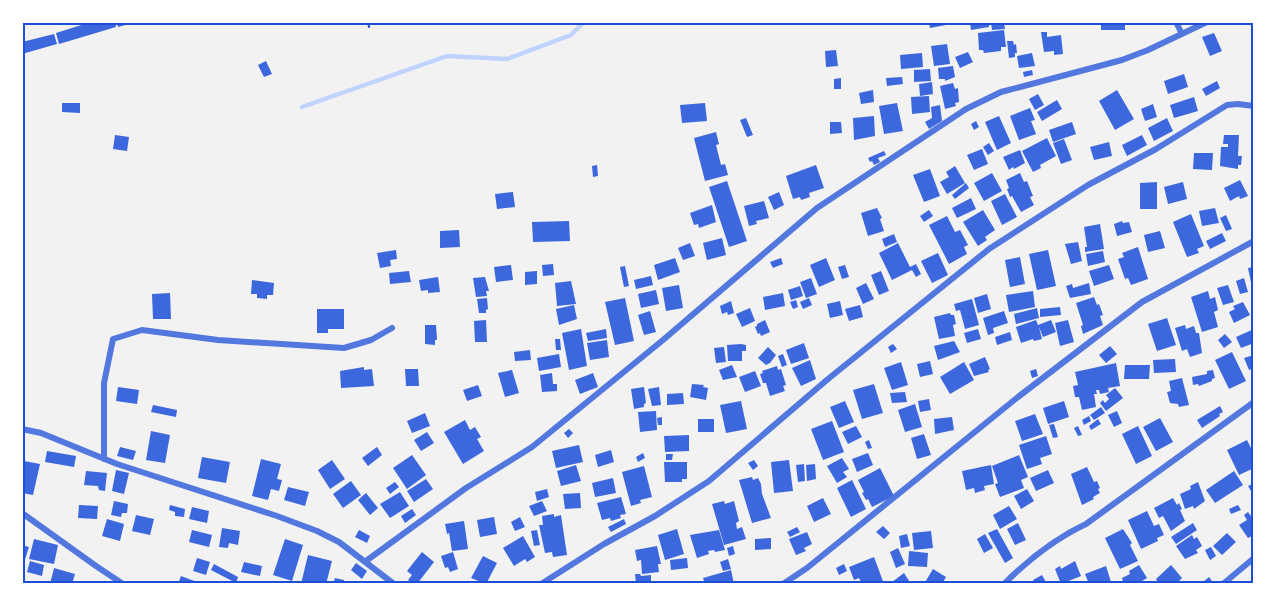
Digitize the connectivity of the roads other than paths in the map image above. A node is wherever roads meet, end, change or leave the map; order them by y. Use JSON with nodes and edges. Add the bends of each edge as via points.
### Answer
{"nodes":[{"id":1,"x":1176,"y":22,"type":"edge"},
{"id":2,"x":1207,"y":22,"type":"edge"},
{"id":3,"x":1182,"y":34,"type":"junction"},
{"id":4,"x":1254,"y":106,"type":"edge"},
{"id":5,"x":1254,"y":241,"type":"edge"},
{"id":6,"x":392,"y":328,"type":"dead end"},
{"id":7,"x":1254,"y":402,"type":"edge"},
{"id":8,"x":22,"y":429,"type":"edge"},
{"id":9,"x":104,"y":459,"type":"junction"},
{"id":10,"x":22,"y":513,"type":"edge"},
{"id":11,"x":1254,"y":558,"type":"edge"},
{"id":12,"x":366,"y":561,"type":"junction"},
{"id":13,"x":123,"y":584,"type":"edge"},
{"id":14,"x":394,"y":584,"type":"edge"},
{"id":15,"x":541,"y":584,"type":"edge"},
{"id":16,"x":783,"y":584,"type":"edge"},
{"id":17,"x":1004,"y":584,"type":"edge"},
{"id":18,"x":1223,"y":584,"type":"edge"}],
"edges":[{"from":1,"to":3,"type":"street"},
{"from":2,"to":3,"type":"street"},
{"from":3,"to":12,"type":"street","via":[[1122,60],[1001,92],[966,109],[817,208],[532,447],[466,488]]},
{"from":4,"to":15,"type":"street","via":[[1227,105],[1088,185],[989,249],[710,481]]},
{"from":5,"to":16,"type":"street","via":[[1142,302]]},
{"from":6,"to":9,"type":"street","via":[[344,348],[218,340],[142,330],[113,339],[104,383]]},
{"from":7,"to":17,"type":"street","via":[[1086,524],[1060,536]]},
{"from":8,"to":9,"type":"street"},
{"from":9,"to":12,"type":"street","via":[[317,531]]},
{"from":10,"to":13,"type":"street"},
{"from":11,"to":18,"type":"street"},
{"from":12,"to":14,"type":"street"}]}
